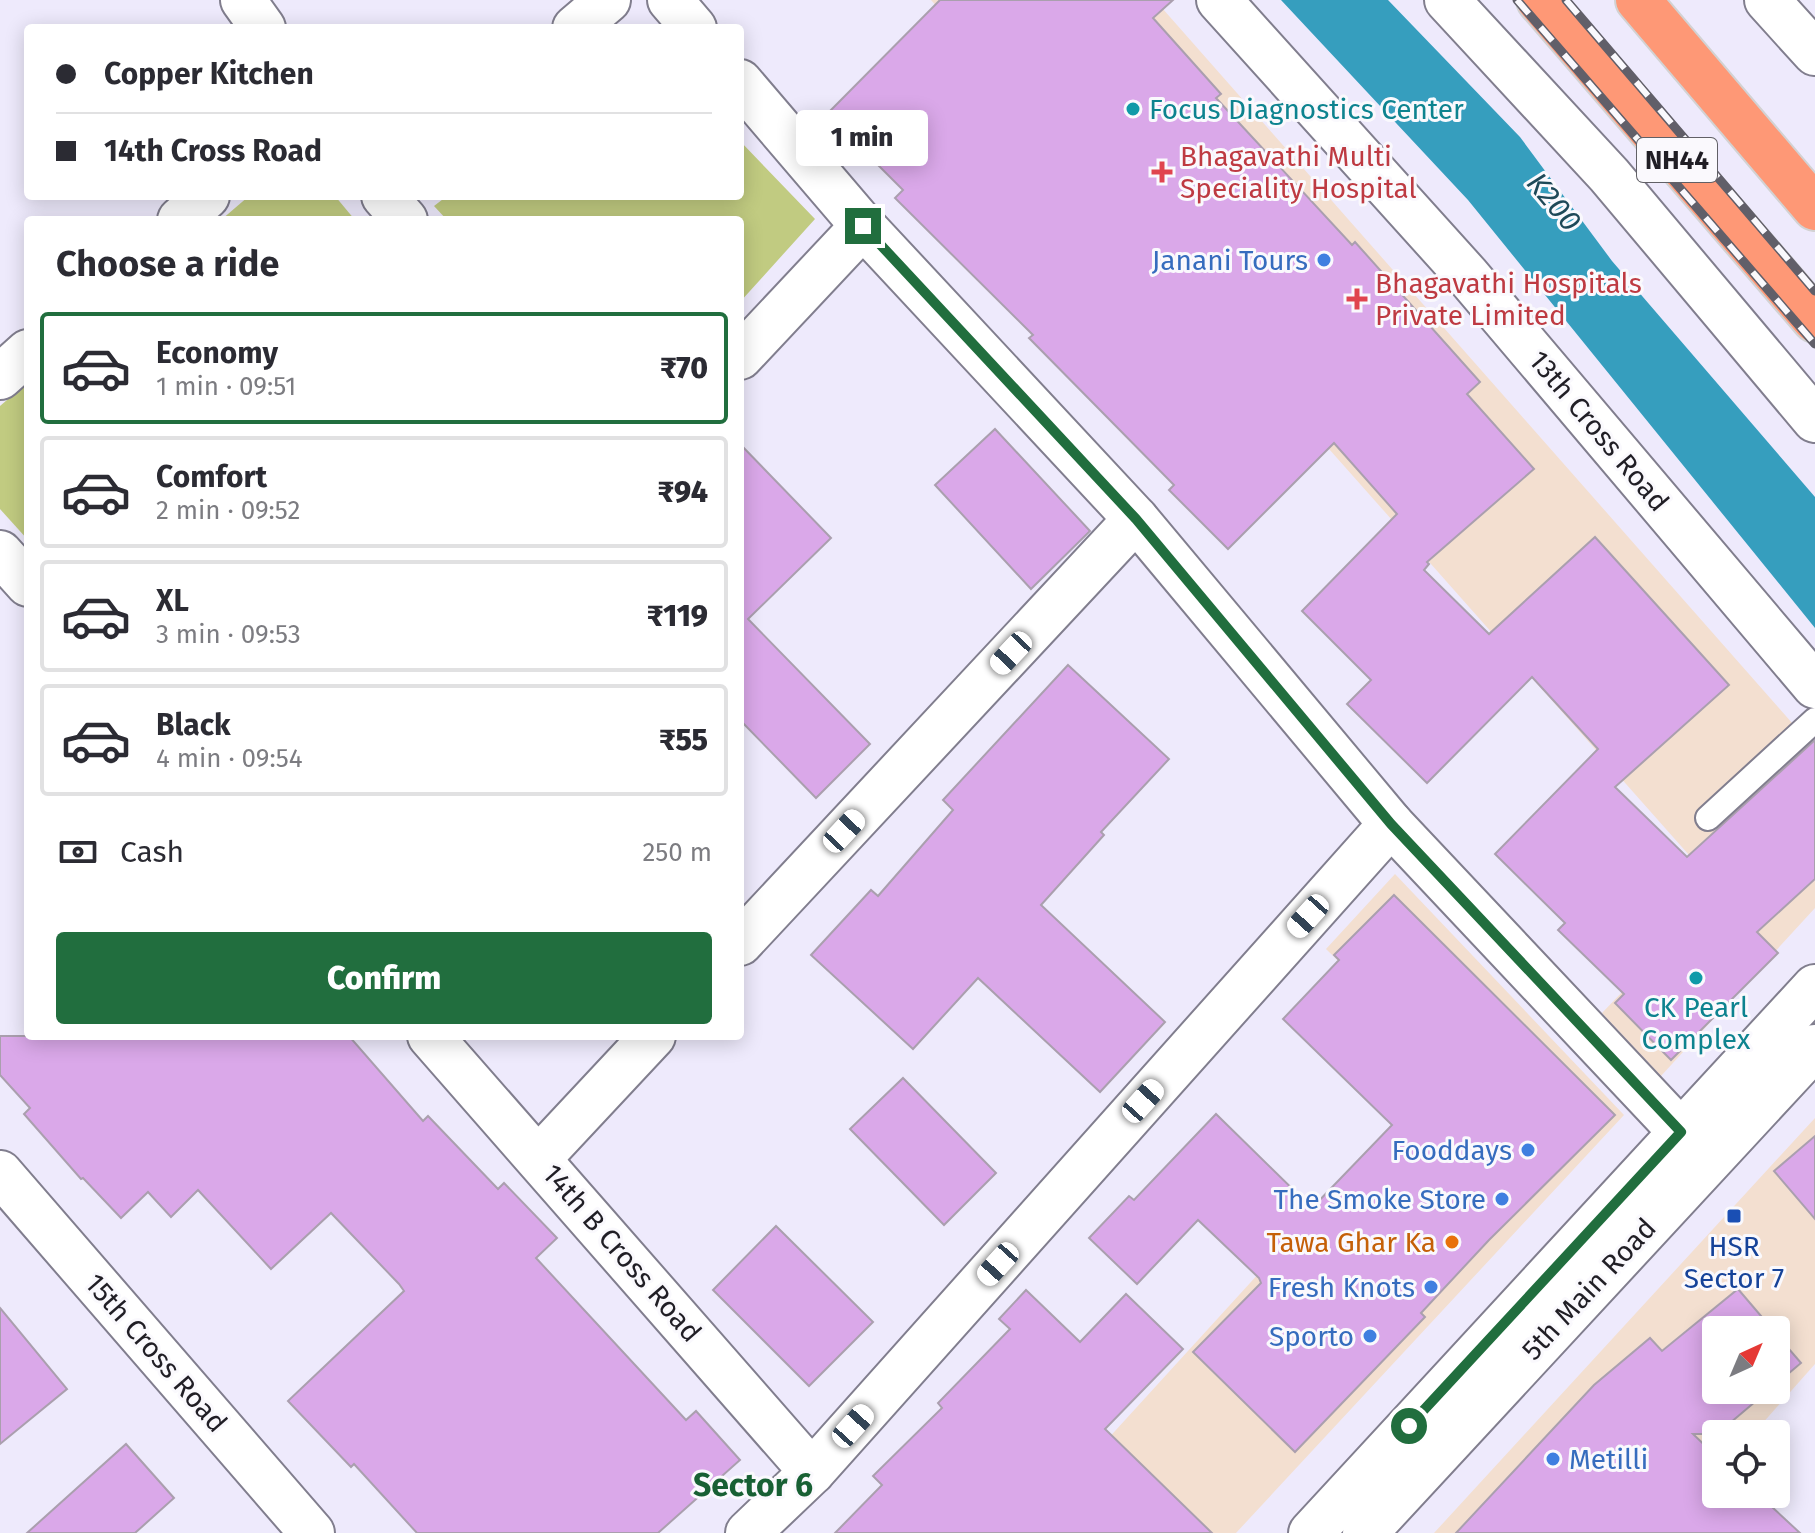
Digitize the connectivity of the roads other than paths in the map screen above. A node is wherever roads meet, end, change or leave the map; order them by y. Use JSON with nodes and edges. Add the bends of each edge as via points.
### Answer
{"nodes":[{"id":1,"x":243,"y":0,"type":"edge"},
{"id":2,"x":608,"y":0,"type":"edge"},
{"id":3,"x":670,"y":0,"type":"edge"},
{"id":4,"x":1219,"y":0,"type":"edge"},
{"id":5,"x":1447,"y":0,"type":"edge"},
{"id":6,"x":1539,"y":0,"type":"edge"},
{"id":7,"x":1638,"y":0,"type":"edge"},
{"id":8,"x":1767,"y":0,"type":"edge"},
{"id":9,"x":260,"y":24,"type":"edge"},
{"id":10,"x":580,"y":24,"type":"edge"},
{"id":11,"x":691,"y":24,"type":"edge"},
{"id":12,"x":1815,"y":53,"type":"edge"},
{"id":13,"x":744,"y":87,"type":"edge"},
{"id":14,"x":202,"y":200,"type":"edge"},
{"id":15,"x":388,"y":200,"type":"edge"},
{"id":16,"x":1815,"y":208,"type":"edge"},
{"id":17,"x":184,"y":216,"type":"edge"},
{"id":18,"x":402,"y":216,"type":"edge"},
{"id":19,"x":863,"y":226,"type":"junction"},
{"id":20,"x":1815,"y":320,"type":"edge"},
{"id":21,"x":744,"y":353,"type":"edge"},
{"id":22,"x":24,"y":356,"type":"edge"},
{"id":23,"x":0,"y":377,"type":"edge"},
{"id":24,"x":1815,"y":420,"type":"edge"},
{"id":25,"x":1136,"y":519,"type":"junction"},
{"id":26,"x":0,"y":553,"type":"edge"},
{"id":27,"x":24,"y":580,"type":"edge"},
{"id":28,"x":1815,"y":686,"type":"edge"},
{"id":29,"x":1815,"y":720,"type":"edge"},
{"id":30,"x":1708,"y":818,"type":"dead end"},
{"id":31,"x":1391,"y":824,"type":"junction"},
{"id":32,"x":744,"y":939,"type":"edge"},
{"id":33,"x":1815,"y":987,"type":"edge"},
{"id":34,"x":434,"y":1040,"type":"edge"},
{"id":35,"x":649,"y":1040,"type":"edge"},
{"id":36,"x":1815,"y":1047,"type":"edge"},
{"id":37,"x":1681,"y":1132,"type":"junction"},
{"id":38,"x":539,"y":1158,"type":"junction"},
{"id":39,"x":0,"y":1173,"type":"edge"},
{"id":40,"x":812,"y":1472,"type":"junction"},
{"id":41,"x":312,"y":1533,"type":"edge"},
{"id":42,"x":748,"y":1533,"type":"edge"},
{"id":43,"x":1311,"y":1533,"type":"edge"},
{"id":44,"x":1365,"y":1533,"type":"edge"}],
"edges":[{"from":1,"to":9,"type":"street"},
{"from":2,"to":10,"type":"street"},
{"from":3,"to":11,"type":"street"},
{"from":4,"to":28,"type":"street","name":"13th Cross Road","via":[[1467,275]]},
{"from":5,"to":24,"type":"street","via":[[1609,175]]},
{"from":6,"to":20,"type":"highway","number":"NH44"},
{"from":7,"to":16,"type":"highway","number":"NH44"},
{"from":8,"to":12,"type":"street"},
{"from":13,"to":19,"type":"street"},
{"from":14,"to":17,"type":"street"},
{"from":15,"to":18,"type":"street"},
{"from":19,"to":21,"type":"street"},
{"from":19,"to":25,"type":"street"},
{"from":22,"to":23,"type":"street"},
{"from":25,"to":31,"type":"street"},
{"from":25,"to":32,"type":"street"},
{"from":26,"to":27,"type":"street"},
{"from":29,"to":30,"type":"lane"},
{"from":31,"to":37,"type":"street"},
{"from":31,"to":40,"type":"street"},
{"from":33,"to":37,"type":"street","name":"5th Main Road"},
{"from":34,"to":38,"type":"street","name":"14th B Cross Road"},
{"from":35,"to":38,"type":"street"},
{"from":36,"to":44,"type":"street","name":"5th Main Road"},
{"from":37,"to":43,"type":"street","name":"5th Main Road"},
{"from":38,"to":40,"type":"street","name":"14th B Cross Road"},
{"from":39,"to":41,"type":"street","name":"15th Cross Road"},
{"from":40,"to":42,"type":"street"}]}
